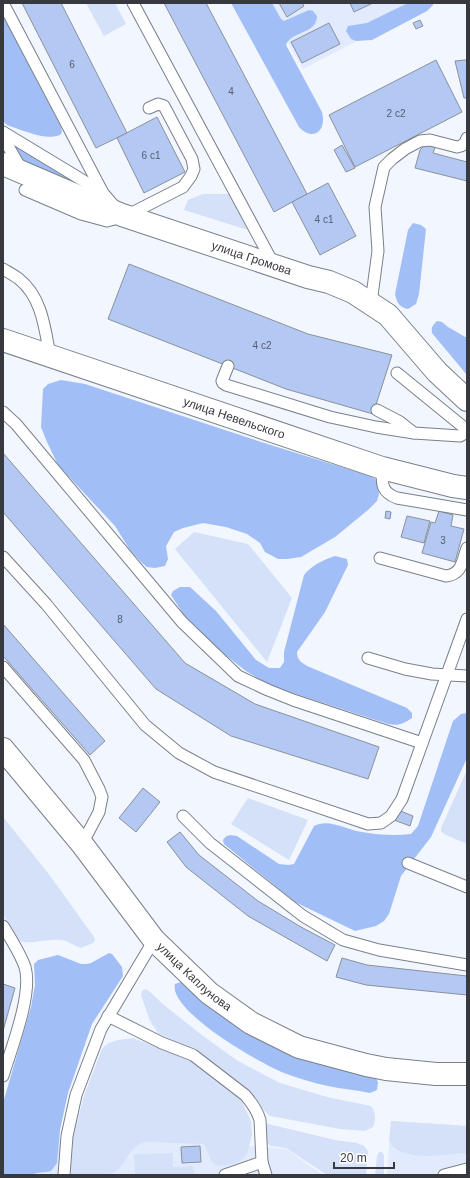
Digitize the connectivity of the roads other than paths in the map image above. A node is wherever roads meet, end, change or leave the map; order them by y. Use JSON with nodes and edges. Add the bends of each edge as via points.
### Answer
{"nodes":[{"id":1,"x":3,"y":3,"type":"edge"},
{"id":2,"x":133,"y":3,"type":"edge"},
{"id":3,"x":149,"y":108,"type":"dead end"},
{"id":4,"x":3,"y":132,"type":"edge"},
{"id":5,"x":3,"y":137,"type":"edge"},
{"id":6,"x":467,"y":138,"type":"edge"},
{"id":7,"x":3,"y":164,"type":"edge"},
{"id":8,"x":24,"y":181,"type":"junction"},
{"id":9,"x":103,"y":193,"type":"junction"},
{"id":10,"x":124,"y":216,"type":"junction"},
{"id":11,"x":274,"y":265,"type":"junction"},
{"id":12,"x":3,"y":269,"type":"edge"},
{"id":13,"x":371,"y":303,"type":"junction"},
{"id":14,"x":3,"y":340,"type":"edge"},
{"id":15,"x":50,"y":356,"type":"junction"},
{"id":16,"x":228,"y":366,"type":"dead end"},
{"id":17,"x":397,"y":373,"type":"dead end"},
{"id":18,"x":467,"y":400,"type":"edge"},
{"id":19,"x":377,"y":410,"type":"dead end"},
{"id":20,"x":3,"y":412,"type":"edge"},
{"id":21,"x":467,"y":431,"type":"edge"},
{"id":22,"x":414,"y":433,"type":"junction"},
{"id":23,"x":382,"y":468,"type":"junction"},
{"id":24,"x":467,"y":488,"type":"edge"},
{"id":25,"x":467,"y":510,"type":"edge"},
{"id":26,"x":467,"y":548,"type":"edge"},
{"id":27,"x":3,"y":557,"type":"edge"},
{"id":28,"x":380,"y":558,"type":"dead end"},
{"id":29,"x":467,"y":619,"type":"edge"},
{"id":30,"x":368,"y":658,"type":"dead end"},
{"id":31,"x":3,"y":667,"type":"edge"},
{"id":32,"x":446,"y":675,"type":"junction"},
{"id":33,"x":467,"y":676,"type":"edge"},
{"id":34,"x":422,"y":743,"type":"junction"},
{"id":35,"x":3,"y":749,"type":"edge"},
{"id":36,"x":183,"y":816,"type":"dead end"},
{"id":37,"x":82,"y":844,"type":"junction"},
{"id":38,"x":408,"y":863,"type":"dead end"},
{"id":39,"x":467,"y":887,"type":"edge"},
{"id":40,"x":3,"y":926,"type":"edge"},
{"id":41,"x":154,"y":940,"type":"junction"},
{"id":42,"x":467,"y":965,"type":"edge"},
{"id":43,"x":108,"y":1016,"type":"junction"},
{"id":44,"x":467,"y":1074,"type":"edge"},
{"id":45,"x":3,"y":1076,"type":"edge"},
{"id":46,"x":262,"y":1162,"type":"junction"},
{"id":47,"x":467,"y":1169,"type":"edge"},
{"id":48,"x":64,"y":1175,"type":"edge"},
{"id":49,"x":225,"y":1175,"type":"edge"},
{"id":50,"x":266,"y":1175,"type":"edge"},
{"id":51,"x":444,"y":1175,"type":"edge"}],
"edges":[{"from":1,"to":9,"type":"lane"},
{"from":2,"to":11,"type":"lane"},
{"from":3,"to":10,"type":"lane","via":[[158,104],[164,106],[192,159],[194,169],[183,187]]},
{"from":4,"to":9,"type":"lane"},
{"from":5,"to":8,"type":"lane"},
{"from":6,"to":13,"type":"lane","via":[[465,143],[457,147],[430,140],[420,142],[392,158],[384,167],[375,207],[378,250]]},
{"from":7,"to":8,"type":"street","name":"улица Громова"},
{"from":8,"to":10,"type":"street","name":"улица Громова"},
{"from":9,"to":10,"type":"lane"},
{"from":10,"to":11,"type":"street","name":"улица Громова"},
{"from":11,"to":13,"type":"street","name":"улица Громова","via":[[329,282]]},
{"from":12,"to":15,"type":"lane","via":[[20,280],[34,295],[42,316]]},
{"from":13,"to":18,"type":"street","name":"улица Громова","via":[[388,315],[437,372]]},
{"from":14,"to":15,"type":"street","name":"улица Невельского"},
{"from":15,"to":23,"type":"street","name":"улица Невельского"},
{"from":16,"to":22,"type":"lane","via":[[222,381],[226,385],[330,417]]},
{"from":17,"to":21,"type":"lane"},
{"from":19,"to":22,"type":"lane"},
{"from":20,"to":34,"type":"lane","via":[[16,424],[182,622],[238,676],[293,700]]},
{"from":21,"to":22,"type":"lane","via":[[460,436]]},
{"from":23,"to":24,"type":"street","name":"улица Невельского"},
{"from":23,"to":25,"type":"lane","via":[[382,485],[392,496]]},
{"from":26,"to":28,"type":"lane","via":[[459,570],[454,575],[446,576]]},
{"from":27,"to":34,"type":"lane","via":[[46,604],[145,725],[179,753],[214,772],[368,824],[381,823],[391,816],[402,799]]},
{"from":29,"to":32,"type":"lane"},
{"from":30,"to":32,"type":"lane","via":[[405,669]]},
{"from":31,"to":37,"type":"lane","via":[[84,760],[99,789],[102,797],[99,812]]},
{"from":32,"to":33,"type":"lane"},
{"from":32,"to":34,"type":"lane"},
{"from":35,"to":37,"type":"street","name":"улица Каплунова"},
{"from":36,"to":42,"type":"lane","via":[[210,842],[303,916],[343,940],[379,950]]},
{"from":37,"to":41,"type":"street","name":"улица Каплунова"},
{"from":38,"to":39,"type":"lane"},
{"from":40,"to":45,"type":"lane","via":[[22,960],[27,986]]},
{"from":41,"to":43,"type":"lane"},
{"from":41,"to":44,"type":"street","name":"улица Каплунова","via":[[209,993],[251,1023],[299,1047],[386,1069]]},
{"from":43,"to":46,"type":"lane","via":[[192,1055],[245,1095],[260,1120]]},
{"from":43,"to":48,"type":"lane","via":[[76,1095],[67,1136]]},
{"from":46,"to":49,"type":"lane"},
{"from":46,"to":50,"type":"lane"},
{"from":47,"to":51,"type":"lane"}]}
